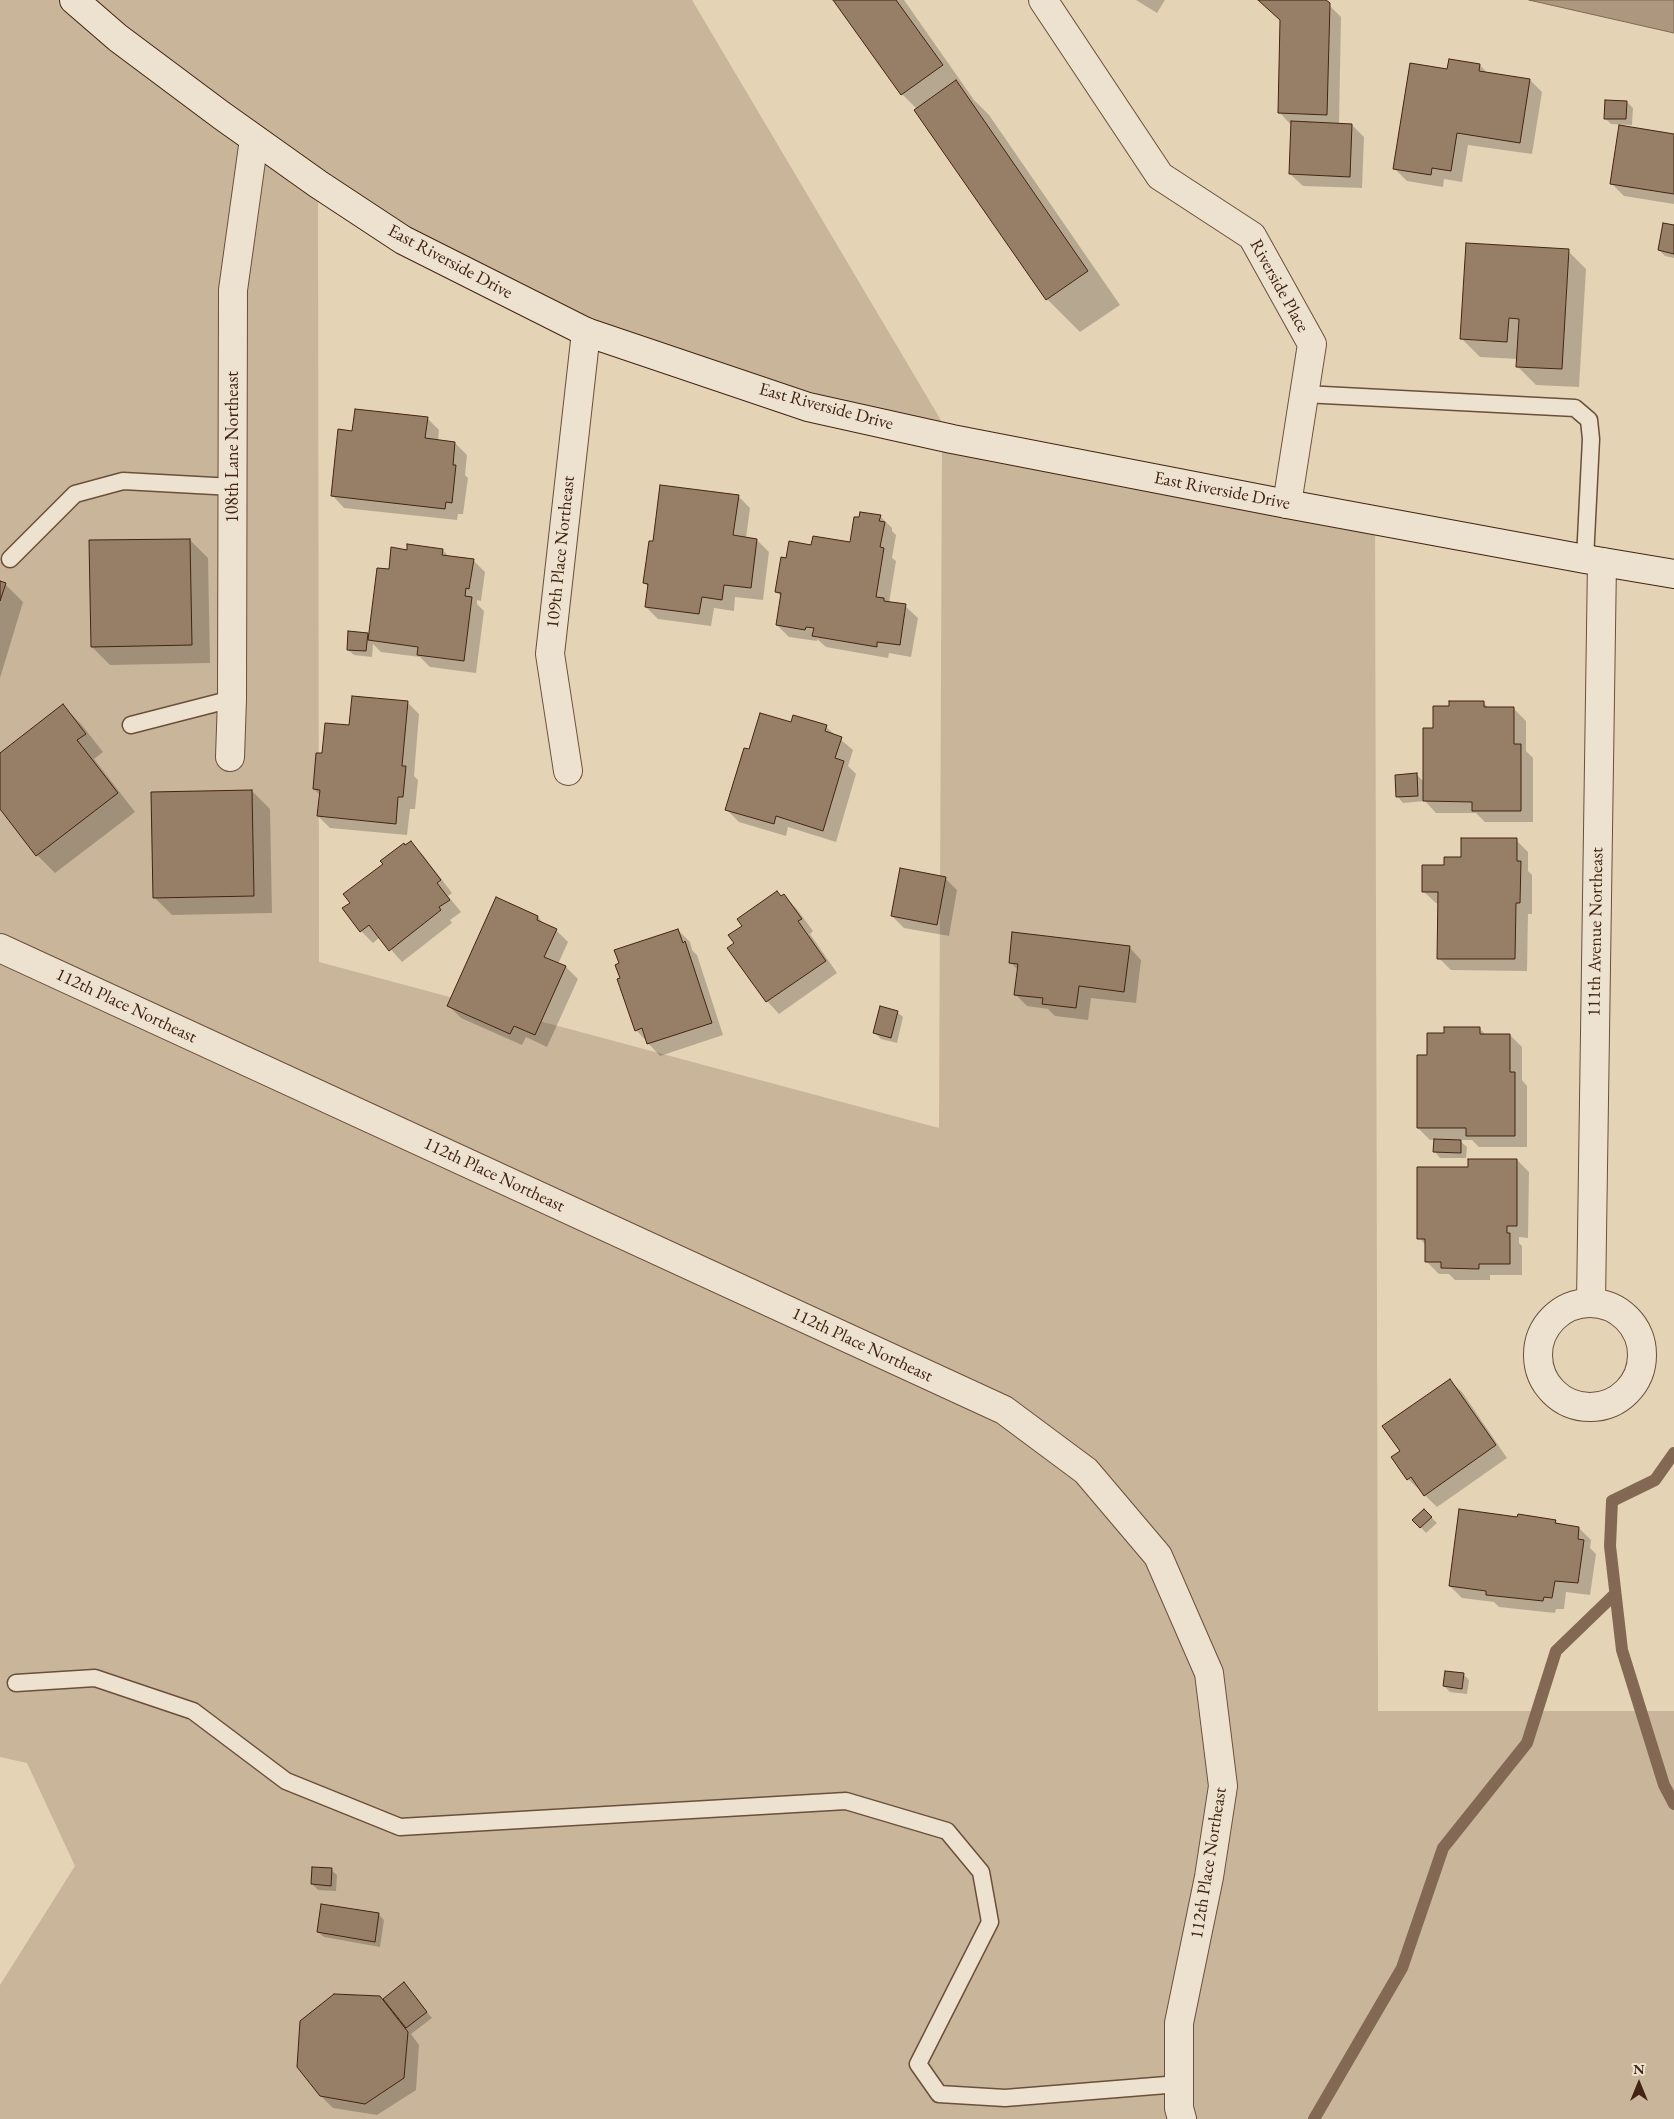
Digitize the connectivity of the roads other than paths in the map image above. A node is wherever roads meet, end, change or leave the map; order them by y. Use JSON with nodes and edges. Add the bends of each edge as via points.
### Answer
{"nodes":[{"id":1,"x":74,"y":0,"type":"edge"},
{"id":2,"x":1042,"y":0,"type":"edge"},
{"id":3,"x":254,"y":139,"type":"junction"},
{"id":4,"x":586,"y":332,"type":"junction"},
{"id":5,"x":1304,"y":394,"type":"junction"},
{"id":6,"x":233,"y":487,"type":"junction"},
{"id":7,"x":1287,"y":504,"type":"junction"},
{"id":8,"x":10,"y":559,"type":"dead end"},
{"id":9,"x":1594,"y":561,"type":"junction"},
{"id":10,"x":1674,"y":574,"type":"edge"},
{"id":11,"x":232,"y":699,"type":"junction"},
{"id":12,"x":131,"y":726,"type":"dead end"},
{"id":13,"x":230,"y":757,"type":"dead end"},
{"id":14,"x":568,"y":771,"type":"dead end"},
{"id":15,"x":0,"y":948,"type":"edge"},
{"id":16,"x":1590,"y":1302,"type":"dead end"},
{"id":17,"x":16,"y":1683,"type":"dead end"},
{"id":18,"x":1179,"y":2084,"type":"junction"},
{"id":19,"x":1182,"y":2119,"type":"edge"}],
"edges":[{"from":1,"to":3,"type":"street","name":"East Riverside Drive","via":[[118,38]]},
{"from":2,"to":5,"type":"street","name":"Riverside Place","via":[[1160,176],[1252,236],[1312,344]]},
{"from":3,"to":4,"type":"street","name":"East Riverside Drive","via":[[403,240]]},
{"from":3,"to":6,"type":"street","name":"108th Lane Northeast","via":[[233,290]]},
{"from":4,"to":7,"type":"street","name":"East Riverside Drive","via":[[808,406],[952,439]]},
{"from":4,"to":14,"type":"street","name":"109th Place Northeast","via":[[550,654]]},
{"from":5,"to":7,"type":"street","name":"Riverside Place"},
{"from":5,"to":9,"type":"lane","via":[[1575,408],[1589,420],[1592,439]]},
{"from":6,"to":8,"type":"lane","via":[[123,481],[75,494]]},
{"from":6,"to":11,"type":"street","name":"108th Lane Northeast"},
{"from":7,"to":9,"type":"street","name":"East Riverside Drive"},
{"from":9,"to":10,"type":"street","name":"East Riverside Drive"},
{"from":9,"to":16,"type":"street","name":"111th Avenue Northeast"},
{"from":11,"to":12,"type":"lane"},
{"from":11,"to":13,"type":"street","name":"108th Lane Northeast"},
{"from":15,"to":18,"type":"street","name":"112th Place Northeast","via":[[1004,1410],[1086,1471],[1158,1556],[1209,1673],[1223,1786],[1180,2023]]},
{"from":17,"to":18,"type":"lane","via":[[95,1678],[193,1711],[286,1781],[400,1827],[846,1801],[947,1831],[981,1872],[990,1922],[918,2064],[939,2094],[1006,2098]]},
{"from":18,"to":19,"type":"street","name":"112th Place Northeast","via":[[1178,2108]]}]}
